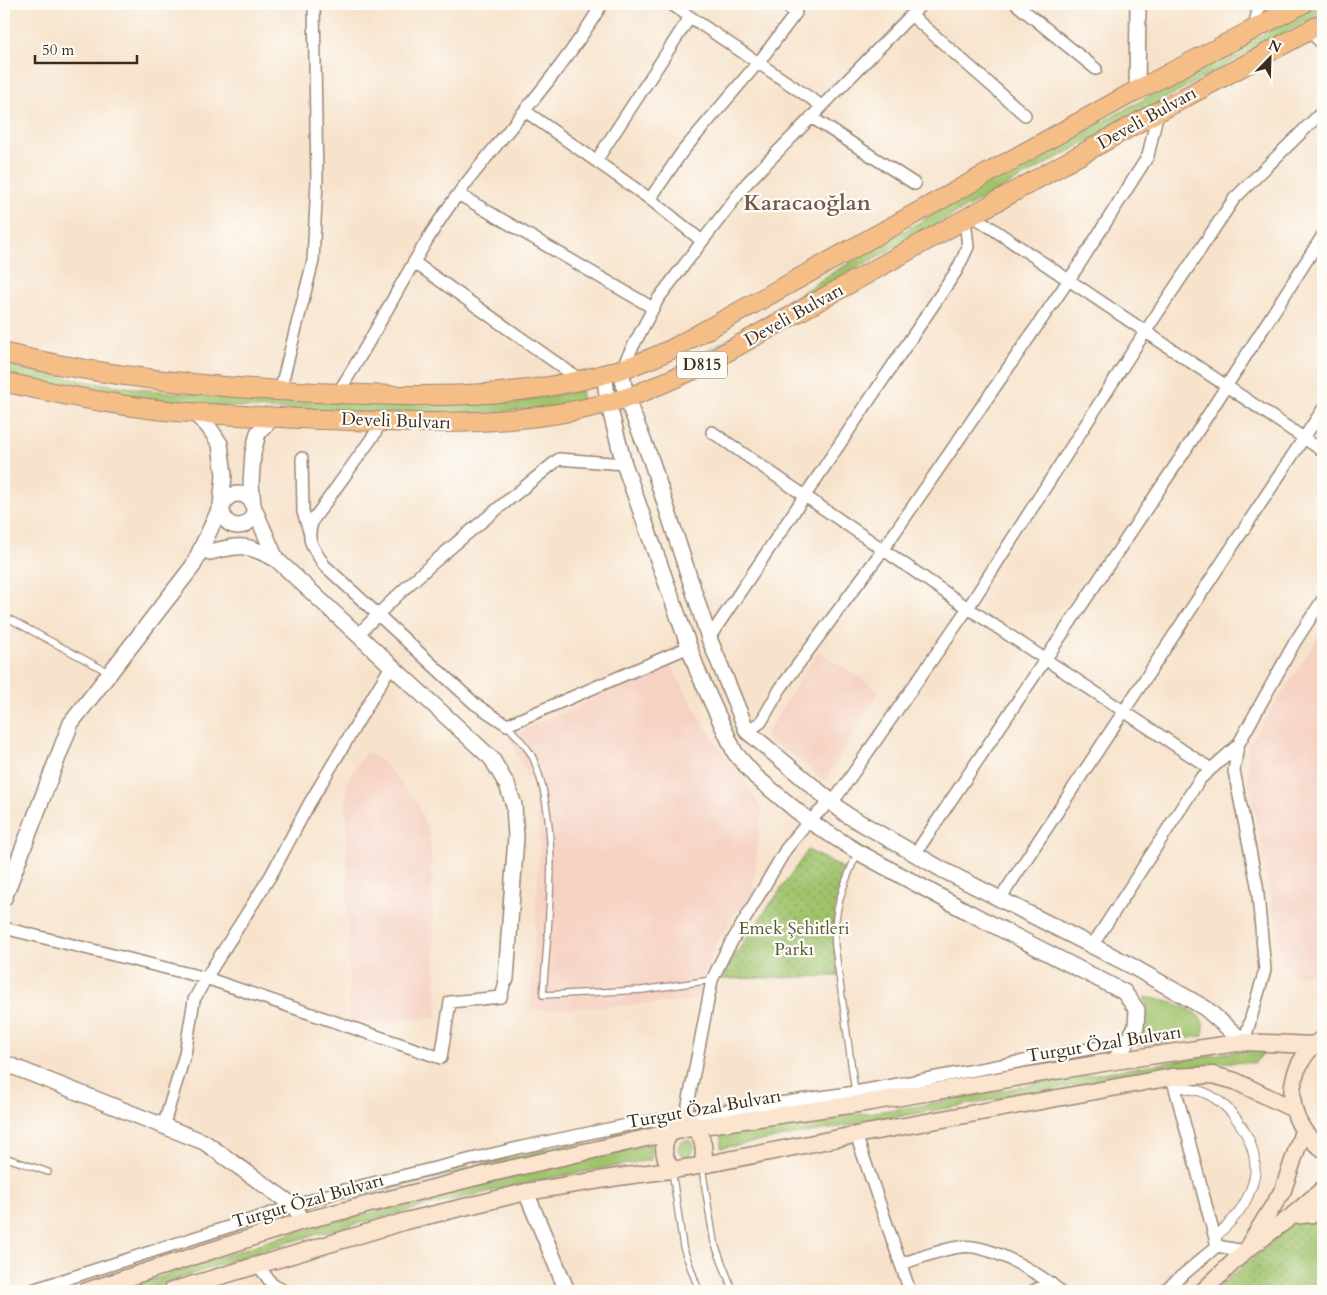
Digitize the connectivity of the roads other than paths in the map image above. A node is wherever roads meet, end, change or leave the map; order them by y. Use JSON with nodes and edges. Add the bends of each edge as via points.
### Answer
{"nodes":[{"id":1,"x":314,"y":4,"type":"edge"},
{"id":2,"x":602,"y":4,"type":"edge"},
{"id":3,"x":671,"y":4,"type":"edge"},
{"id":4,"x":782,"y":4,"type":"edge"},
{"id":5,"x":922,"y":4,"type":"edge"},
{"id":6,"x":1016,"y":4,"type":"edge"},
{"id":7,"x":1138,"y":4,"type":"edge"},
{"id":8,"x":1259,"y":4,"type":"edge"},
{"id":9,"x":1302,"y":4,"type":"edge"},
{"id":10,"x":911,"y":15,"type":"junction"},
{"id":11,"x":690,"y":17,"type":"junction"},
{"id":12,"x":1316,"y":26,"type":"edge"},
{"id":13,"x":1254,"y":29,"type":"junction"},
{"id":14,"x":1323,"y":45,"type":"edge"},
{"id":15,"x":758,"y":63,"type":"junction"},
{"id":16,"x":1096,"y":68,"type":"dead end"},
{"id":17,"x":1136,"y":91,"type":"junction"},
{"id":18,"x":822,"y":106,"type":"junction"},
{"id":19,"x":525,"y":111,"type":"junction"},
{"id":20,"x":1158,"y":111,"type":"junction"},
{"id":21,"x":1323,"y":111,"type":"edge"},
{"id":22,"x":1025,"y":115,"type":"dead end"},
{"id":23,"x":811,"y":117,"type":"junction"},
{"id":24,"x":596,"y":161,"type":"junction"},
{"id":25,"x":915,"y":184,"type":"dead end"},
{"id":26,"x":458,"y":194,"type":"junction"},
{"id":27,"x":650,"y":199,"type":"junction"},
{"id":28,"x":968,"y":218,"type":"junction"},
{"id":29,"x":1323,"y":235,"type":"edge"},
{"id":30,"x":702,"y":241,"type":"junction"},
{"id":31,"x":414,"y":263,"type":"junction"},
{"id":32,"x":1068,"y":281,"type":"junction"},
{"id":33,"x":653,"y":308,"type":"junction"},
{"id":34,"x":1145,"y":332,"type":"junction"},
{"id":35,"x":4,"y":353,"type":"edge"},
{"id":36,"x":612,"y":371,"type":"junction"},
{"id":37,"x":579,"y":379,"type":"junction"},
{"id":38,"x":4,"y":382,"type":"edge"},
{"id":39,"x":1225,"y":386,"type":"junction"},
{"id":40,"x":280,"y":391,"type":"junction"},
{"id":41,"x":337,"y":394,"type":"junction"},
{"id":42,"x":617,"y":400,"type":"junction"},
{"id":43,"x":1323,"y":409,"type":"edge"},
{"id":44,"x":194,"y":413,"type":"junction"},
{"id":45,"x":273,"y":417,"type":"junction"},
{"id":46,"x":381,"y":422,"type":"junction"},
{"id":47,"x":712,"y":432,"type":"dead end"},
{"id":48,"x":1303,"y":438,"type":"junction"},
{"id":49,"x":1323,"y":452,"type":"edge"},
{"id":50,"x":302,"y":458,"type":"dead end"},
{"id":51,"x":624,"y":464,"type":"junction"},
{"id":52,"x":804,"y":498,"type":"junction"},
{"id":53,"x":222,"y":506,"type":"junction"},
{"id":54,"x":253,"y":506,"type":"junction"},
{"id":55,"x":241,"y":526,"type":"junction"},
{"id":56,"x":309,"y":531,"type":"junction"},
{"id":57,"x":882,"y":551,"type":"junction"},
{"id":58,"x":210,"y":552,"type":"junction"},
{"id":59,"x":276,"y":558,"type":"junction"},
{"id":60,"x":193,"y":566,"type":"junction"},
{"id":61,"x":1323,"y":599,"type":"edge"},
{"id":62,"x":968,"y":608,"type":"junction"},
{"id":63,"x":377,"y":615,"type":"junction"},
{"id":64,"x":4,"y":616,"type":"edge"},
{"id":65,"x":358,"y":636,"type":"junction"},
{"id":66,"x":709,"y":638,"type":"junction"},
{"id":67,"x":689,"y":647,"type":"junction"},
{"id":68,"x":1044,"y":659,"type":"junction"},
{"id":69,"x":391,"y":666,"type":"junction"},
{"id":70,"x":110,"y":673,"type":"junction"},
{"id":71,"x":1123,"y":711,"type":"junction"},
{"id":72,"x":507,"y":725,"type":"junction"},
{"id":73,"x":747,"y":731,"type":"junction"},
{"id":74,"x":1238,"y":746,"type":"junction"},
{"id":75,"x":1212,"y":769,"type":"junction"},
{"id":76,"x":831,"y":800,"type":"junction"},
{"id":77,"x":809,"y":821,"type":"junction"},
{"id":78,"x":858,"y":852,"type":"junction"},
{"id":79,"x":915,"y":854,"type":"junction"},
{"id":80,"x":4,"y":898,"type":"edge"},
{"id":81,"x":1000,"y":899,"type":"junction"},
{"id":82,"x":4,"y":928,"type":"edge"},
{"id":83,"x":1092,"y":946,"type":"junction"},
{"id":84,"x":206,"y":978,"type":"junction"},
{"id":85,"x":506,"y":979,"type":"joint"},
{"id":86,"x":712,"y":980,"type":"junction"},
{"id":87,"x":1318,"y":1041,"type":"edge"},
{"id":88,"x":1127,"y":1042,"type":"junction"},
{"id":89,"x":1244,"y":1042,"type":"junction"},
{"id":90,"x":1115,"y":1061,"type":"junction"},
{"id":91,"x":4,"y":1062,"type":"edge"},
{"id":92,"x":1173,"y":1082,"type":"junction"},
{"id":93,"x":855,"y":1092,"type":"junction"},
{"id":94,"x":1293,"y":1109,"type":"junction"},
{"id":95,"x":691,"y":1121,"type":"junction"},
{"id":96,"x":164,"y":1127,"type":"junction"},
{"id":97,"x":1303,"y":1131,"type":"junction"},
{"id":98,"x":671,"y":1132,"type":"junction"},
{"id":99,"x":856,"y":1135,"type":"junction"},
{"id":100,"x":1323,"y":1149,"type":"edge"},
{"id":101,"x":4,"y":1157,"type":"edge"},
{"id":102,"x":702,"y":1166,"type":"junction"},
{"id":103,"x":672,"y":1170,"type":"junction"},
{"id":104,"x":48,"y":1172,"type":"dead end"},
{"id":105,"x":1323,"y":1189,"type":"edge"},
{"id":106,"x":526,"y":1192,"type":"junction"},
{"id":107,"x":294,"y":1206,"type":"junction"},
{"id":108,"x":1323,"y":1213,"type":"edge"},
{"id":109,"x":1292,"y":1216,"type":"junction"},
{"id":110,"x":303,"y":1221,"type":"junction"},
{"id":111,"x":1216,"y":1242,"type":"junction"},
{"id":112,"x":1245,"y":1251,"type":"junction"},
{"id":113,"x":257,"y":1264,"type":"junction"},
{"id":114,"x":901,"y":1264,"type":"junction"},
{"id":115,"x":1050,"y":1283,"type":"junction"},
{"id":116,"x":29,"y":1291,"type":"edge"},
{"id":117,"x":86,"y":1291,"type":"edge"},
{"id":118,"x":171,"y":1291,"type":"edge"},
{"id":119,"x":284,"y":1291,"type":"edge"},
{"id":120,"x":567,"y":1291,"type":"edge"},
{"id":121,"x":699,"y":1291,"type":"edge"},
{"id":122,"x":733,"y":1291,"type":"edge"},
{"id":123,"x":910,"y":1291,"type":"edge"},
{"id":124,"x":1033,"y":1291,"type":"edge"},
{"id":125,"x":1060,"y":1291,"type":"edge"},
{"id":126,"x":1164,"y":1291,"type":"edge"},
{"id":127,"x":1202,"y":1291,"type":"edge"}],
"edges":[{"from":1,"to":40,"type":"street","via":[[317,190],[313,261]]},
{"from":2,"to":19,"type":"street","via":[[581,39]]},
{"from":3,"to":11,"type":"street"},
{"from":4,"to":15,"type":"street","via":[[796,13]]},
{"from":5,"to":10,"type":"street"},
{"from":6,"to":16,"type":"street"},
{"from":7,"to":17,"type":"street"},
{"from":8,"to":13,"type":"street"},
{"from":9,"to":13,"type":"highway","name":"Develi Bulvarı","number":"D815"},
{"from":10,"to":18,"type":"street"},
{"from":10,"to":22,"type":"street"},
{"from":11,"to":15,"type":"street"},
{"from":11,"to":24,"type":"street"},
{"from":12,"to":14,"type":"street"},
{"from":12,"to":20,"type":"highway","name":"Develi Bulvarı","number":"D815"},
{"from":13,"to":17,"type":"highway","name":"Develi Bulvarı","number":"D815"},
{"from":15,"to":18,"type":"street"},
{"from":15,"to":27,"type":"street","via":[[682,152]]},
{"from":17,"to":36,"type":"highway","name":"Develi Bulvarı","number":"D815","via":[[672,349]]},
{"from":18,"to":23,"type":"street"},
{"from":19,"to":24,"type":"street"},
{"from":19,"to":26,"type":"street"},
{"from":20,"to":28,"type":"highway","name":"Develi Bulvarı","number":"D815"},
{"from":20,"to":32,"type":"street","via":[[1148,156]]},
{"from":21,"to":34,"type":"street","via":[[1234,199]]},
{"from":23,"to":25,"type":"street"},
{"from":23,"to":30,"type":"street","via":[[747,182]]},
{"from":24,"to":27,"type":"street"},
{"from":26,"to":31,"type":"street"},
{"from":26,"to":33,"type":"street"},
{"from":27,"to":30,"type":"street"},
{"from":28,"to":32,"type":"street"},
{"from":28,"to":42,"type":"highway","name":"Develi Bulvarı","number":"D815","via":[[698,368]]},
{"from":28,"to":52,"type":"street","via":[[968,247],[957,270]]},
{"from":29,"to":39,"type":"street"},
{"from":30,"to":33,"type":"street"},
{"from":31,"to":37,"type":"street"},
{"from":31,"to":41,"type":"street"},
{"from":32,"to":34,"type":"street"},
{"from":32,"to":57,"type":"street"},
{"from":33,"to":36,"type":"street"},
{"from":34,"to":39,"type":"street"},
{"from":34,"to":62,"type":"street"},
{"from":35,"to":40,"type":"highway","name":"Develi Bulvarı","number":"D815","via":[[102,374]]},
{"from":36,"to":37,"type":"highway","name":"Develi Bulvarı","number":"D815"},
{"from":36,"to":42,"type":"street"},
{"from":37,"to":41,"type":"highway","name":"Develi Bulvarı","number":"D815","via":[[527,389],[458,396]]},
{"from":38,"to":44,"type":"highway","name":"Develi Bulvarı","number":"D815","via":[[114,404]]},
{"from":39,"to":48,"type":"street"},
{"from":39,"to":68,"type":"street","via":[[1183,454]]},
{"from":40,"to":41,"type":"highway","name":"Develi Bulvarı","number":"D815"},
{"from":42,"to":46,"type":"highway","name":"Develi Bulvarı","number":"D815","via":[[507,421]]},
{"from":42,"to":51,"type":"street"},
{"from":42,"to":66,"type":"street","via":[[651,460]]},
{"from":43,"to":48,"type":"street"},
{"from":44,"to":45,"type":"highway","name":"Develi Bulvarı","number":"D815"},
{"from":44,"to":53,"type":"street","via":[[220,444],[224,475]]},
{"from":45,"to":46,"type":"highway","name":"Develi Bulvarı","number":"D815"},
{"from":45,"to":54,"type":"street","via":[[258,433],[253,453]]},
{"from":46,"to":56,"type":"street","via":[[313,520]]},
{"from":47,"to":52,"type":"street"},
{"from":48,"to":49,"type":"street"},
{"from":48,"to":71,"type":"street"},
{"from":50,"to":56,"type":"street","via":[[302,512]]},
{"from":51,"to":63,"type":"street","via":[[559,459],[465,536]]},
{"from":51,"to":67,"type":"street"},
{"from":52,"to":57,"type":"street"},
{"from":52,"to":66,"type":"street"},
{"from":53,"to":54,"type":"street","via":[[227,497],[238,493],[248,497]]},
{"from":53,"to":55,"type":"street","via":[[226,521]]},
{"from":53,"to":60,"type":"street"},
{"from":54,"to":55,"type":"street","via":[[250,521]]},
{"from":54,"to":59,"type":"street"},
{"from":55,"to":58,"type":"street"},
{"from":56,"to":63,"type":"street","via":[[309,542],[324,565]]},
{"from":57,"to":62,"type":"street"},
{"from":57,"to":73,"type":"street","via":[[780,689],[761,722]]},
{"from":58,"to":59,"type":"street","via":[[234,546],[251,547]]},
{"from":58,"to":60,"type":"street"},
{"from":59,"to":65,"type":"street"},
{"from":60,"to":70,"type":"street"},
{"from":61,"to":74,"type":"street","via":[[1295,642]]},
{"from":62,"to":68,"type":"street"},
{"from":62,"to":76,"type":"street","via":[[838,795]]},
{"from":63,"to":65,"type":"street"},
{"from":63,"to":72,"type":"street","via":[[475,704]]},
{"from":64,"to":70,"type":"lane"},
{"from":65,"to":69,"type":"street"},
{"from":66,"to":73,"type":"street"},
{"from":67,"to":72,"type":"street"},
{"from":67,"to":77,"type":"street","via":[[735,753],[756,777]]},
{"from":68,"to":71,"type":"street"},
{"from":68,"to":79,"type":"street"},
{"from":69,"to":84,"type":"street","via":[[271,875]]},
{"from":69,"to":85,"type":"street","via":[[492,759],[507,784],[514,804],[516,837]]},
{"from":70,"to":80,"type":"street","via":[[71,723]]},
{"from":71,"to":75,"type":"street"},
{"from":71,"to":81,"type":"street"},
{"from":72,"to":86,"type":"lane","via":[[533,757],[548,808],[550,889],[542,995],[642,990]]},
{"from":73,"to":76,"type":"street"},
{"from":74,"to":75,"type":"street"},
{"from":74,"to":89,"type":"street","via":[[1234,770],[1257,885],[1265,970]]},
{"from":75,"to":83,"type":"street","via":[[1200,779]]},
{"from":76,"to":77,"type":"street"},
{"from":76,"to":79,"type":"street","via":[[848,815]]},
{"from":77,"to":78,"type":"street"},
{"from":77,"to":86,"type":"street","via":[[786,849]]},
{"from":78,"to":88,"type":"street","via":[[1124,992],[1137,1010],[1136,1027]]},
{"from":78,"to":93,"type":"lane","via":[[841,891],[835,922]]},
{"from":79,"to":81,"type":"street"},
{"from":81,"to":83,"type":"street"},
{"from":82,"to":84,"type":"street"},
{"from":83,"to":89,"type":"street","via":[[1205,1008]]},
{"from":84,"to":85,"type":"street","via":[[441,1058],[450,1002],[502,996]]},
{"from":84,"to":96,"type":"street","via":[[194,1000],[185,1054]]},
{"from":86,"to":95,"type":"street"},
{"from":87,"to":89,"type":"main road","name":"Turgut Özal Bulvarı"},
{"from":87,"to":94,"type":"main road","via":[[1302,1058],[1294,1074],[1291,1091]]},
{"from":88,"to":90,"type":"street"},
{"from":88,"to":93,"type":"street","name":"Turgut Özal Bulvarı"},
{"from":89,"to":90,"type":"main road","name":"Turgut Özal Bulvarı"},
{"from":90,"to":95,"type":"main road","name":"Turgut Özal Bulvarı","via":[[871,1102]]},
{"from":91,"to":96,"type":"street"},
{"from":92,"to":94,"type":"main road","via":[[1213,1075],[1235,1081]]},
{"from":92,"to":99,"type":"main road"},
{"from":92,"to":111,"type":"street"},
{"from":92,"to":111,"type":"street","via":[[1220,1102],[1245,1132],[1253,1155],[1255,1167],[1248,1198]]},
{"from":93,"to":95,"type":"street","name":"Turgut Özal Bulvarı"},
{"from":94,"to":97,"type":"main road"},
{"from":95,"to":98,"type":"main road","name":"Turgut Özal Bulvarı"},
{"from":95,"to":102,"type":"main road","via":[[701,1134],[705,1148]]},
{"from":95,"to":107,"type":"street","name":"Turgut Özal Bulvarı","via":[[522,1147],[340,1191]]},
{"from":96,"to":107,"type":"street","via":[[204,1142]]},
{"from":97,"to":100,"type":"main road"},
{"from":97,"to":112,"type":"main road","via":[[1283,1190]]},
{"from":98,"to":103,"type":"main road","via":[[664,1143],[664,1154]]},
{"from":98,"to":110,"type":"main road","name":"Turgut Özal Bulvarı"},
{"from":99,"to":102,"type":"main road"},
{"from":99,"to":114,"type":"street"},
{"from":101,"to":104,"type":"lane"},
{"from":102,"to":103,"type":"main road"},
{"from":102,"to":122,"type":"lane","via":[[714,1242]]},
{"from":103,"to":106,"type":"main road"},
{"from":103,"to":121,"type":"lane","via":[[683,1246]]},
{"from":105,"to":109,"type":"main road"},
{"from":106,"to":113,"type":"main road","via":[[406,1221]]},
{"from":106,"to":120,"type":"street"},
{"from":107,"to":110,"type":"street"},
{"from":107,"to":116,"type":"street","name":"Turgut Özal Bulvarı"},
{"from":108,"to":109,"type":"main road"},
{"from":109,"to":112,"type":"main road"},
{"from":110,"to":117,"type":"main road","name":"Turgut Özal Bulvarı"},
{"from":111,"to":112,"type":"street"},
{"from":111,"to":126,"type":"street"},
{"from":112,"to":127,"type":"main road"},
{"from":113,"to":118,"type":"main road"},
{"from":113,"to":119,"type":"street","via":[[272,1284]]},
{"from":114,"to":115,"type":"street","via":[[961,1246],[990,1252],[1024,1266]]},
{"from":114,"to":123,"type":"street"},
{"from":115,"to":124,"type":"street"},
{"from":115,"to":125,"type":"street"}]}
